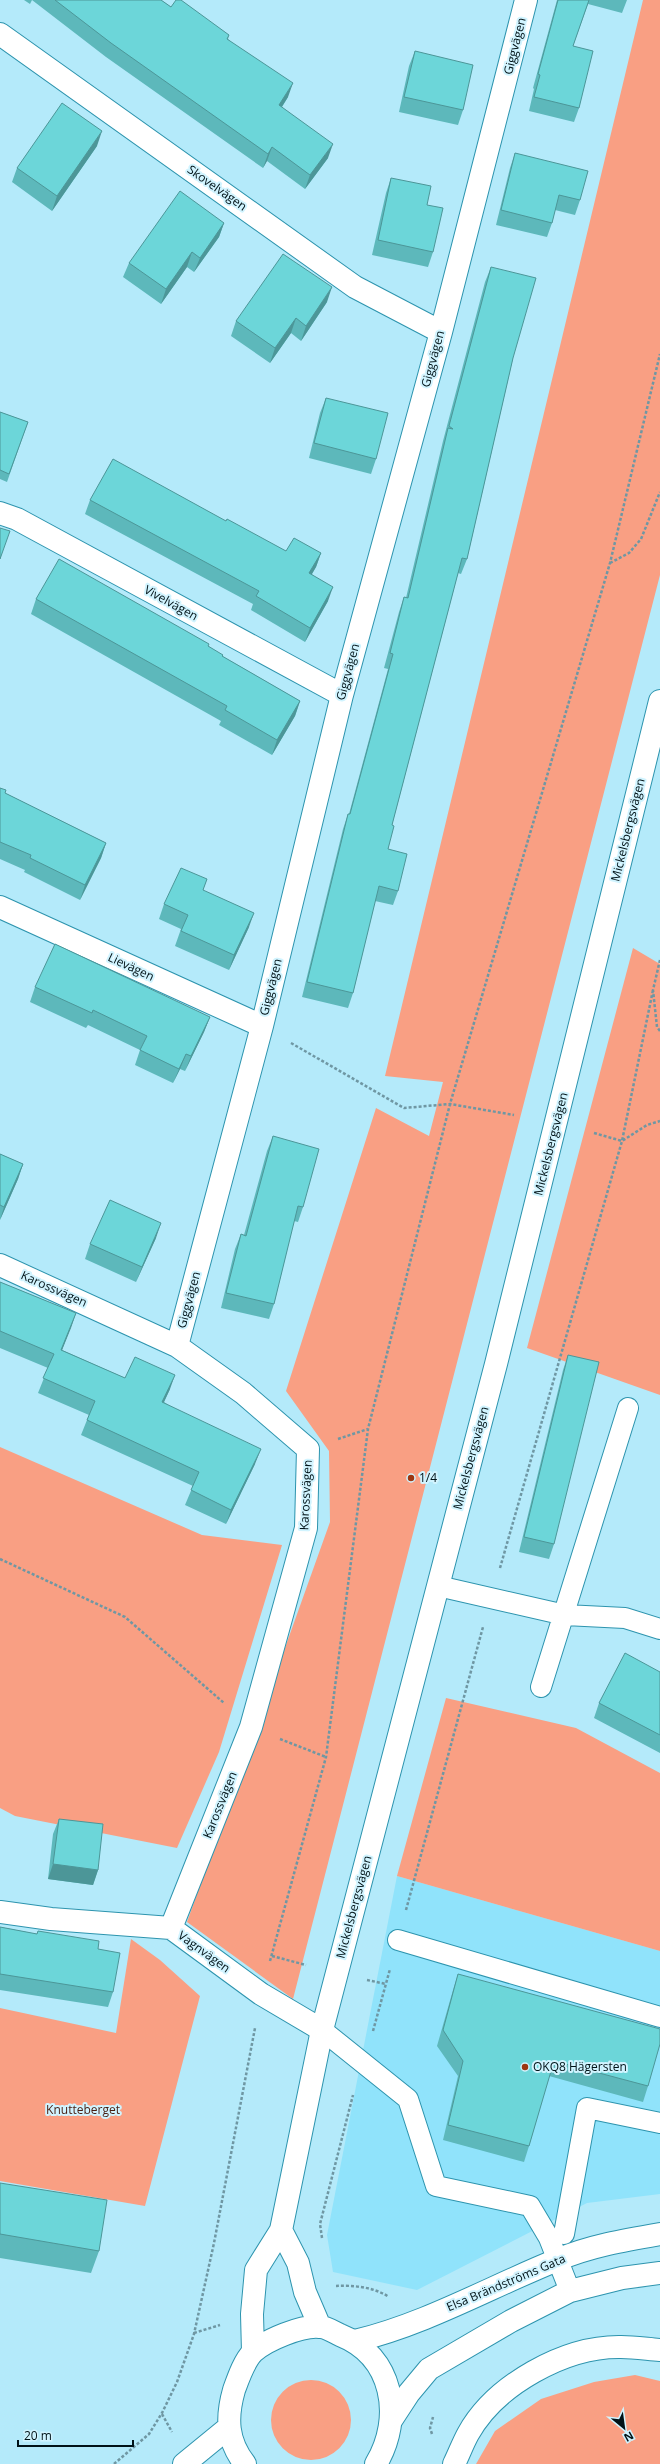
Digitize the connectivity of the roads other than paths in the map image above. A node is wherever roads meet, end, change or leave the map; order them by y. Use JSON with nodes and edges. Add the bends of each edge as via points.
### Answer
{"nodes":[{"id":1,"x":526,"y":0,"type":"edge"},
{"id":2,"x":0,"y":34,"type":"edge"},
{"id":3,"x":440,"y":332,"type":"junction"},
{"id":4,"x":0,"y":513,"type":"edge"},
{"id":5,"x":342,"y":695,"type":"junction"},
{"id":6,"x":660,"y":701,"type":"edge"},
{"id":7,"x":0,"y":907,"type":"edge"},
{"id":8,"x":262,"y":1026,"type":"junction"},
{"id":9,"x":0,"y":1265,"type":"edge"},
{"id":10,"x":177,"y":1346,"type":"junction"},
{"id":11,"x":628,"y":1408,"type":"dead end"},
{"id":12,"x":438,"y":1586,"type":"junction"},
{"id":13,"x":565,"y":1615,"type":"junction"},
{"id":14,"x":660,"y":1629,"type":"edge"},
{"id":15,"x":541,"y":1687,"type":"dead end"},
{"id":16,"x":0,"y":1912,"type":"edge"},
{"id":17,"x":171,"y":1928,"type":"junction"},
{"id":18,"x":398,"y":1940,"type":"road end"},
{"id":19,"x":660,"y":2017,"type":"edge"},
{"id":20,"x":322,"y":2030,"type":"junction"},
{"id":21,"x":660,"y":2124,"type":"edge"},
{"id":22,"x":281,"y":2230,"type":"junction"},
{"id":23,"x":564,"y":2234,"type":"dead end"},
{"id":24,"x":660,"y":2234,"type":"edge"},
{"id":25,"x":558,"y":2259,"type":"junction"},
{"id":26,"x":660,"y":2273,"type":"edge"},
{"id":27,"x":570,"y":2291,"type":"junction"},
{"id":28,"x":320,"y":2327,"type":"junction"},
{"id":29,"x":355,"y":2341,"type":"junction"},
{"id":30,"x":660,"y":2350,"type":"edge"},
{"id":31,"x":253,"y":2352,"type":"junction"},
{"id":32,"x":392,"y":2419,"type":"junction"},
{"id":33,"x":228,"y":2428,"type":"junction"},
{"id":34,"x":184,"y":2464,"type":"edge"},
{"id":35,"x":245,"y":2464,"type":"edge"},
{"id":36,"x":376,"y":2464,"type":"edge"},
{"id":37,"x":454,"y":2464,"type":"edge"}],
"edges":[{"from":1,"to":3,"type":"main road","name":"Giggvägen"},
{"from":2,"to":3,"type":"main road","name":"Skovelvägen","via":[[355,287]]},
{"from":3,"to":5,"type":"main road","name":"Giggvägen"},
{"from":4,"to":5,"type":"main road","name":"Vivelvägen","via":[[17,519]]},
{"from":5,"to":8,"type":"main road","name":"Giggvägen"},
{"from":6,"to":12,"type":"main road","name":"Mickelsbergsvägen","via":[[496,1364]]},
{"from":7,"to":8,"type":"main road","name":"Lievägen"},
{"from":8,"to":10,"type":"main road","name":"Giggvägen"},
{"from":9,"to":10,"type":"main road","name":"Karossvägen"},
{"from":10,"to":17,"type":"main road","name":"Karossvägen","via":[[243,1393],[308,1449],[306,1528],[251,1727]]},
{"from":11,"to":13,"type":"lane"},
{"from":12,"to":13,"type":"lane"},
{"from":12,"to":20,"type":"main road","name":"Mickelsbergsvägen"},
{"from":13,"to":14,"type":"lane","via":[[625,1618]]},
{"from":13,"to":15,"type":"lane"},
{"from":16,"to":17,"type":"main road","name":"Vagnvägen","via":[[51,1919]]},
{"from":17,"to":20,"type":"main road","name":"Vagnvägen","via":[[261,1994]]},
{"from":18,"to":19,"type":"lane"},
{"from":20,"to":22,"type":"main road","name":"Mickelsbergsvägen"},
{"from":20,"to":25,"type":"lane","via":[[408,2099],[436,2186],[530,2206]]},
{"from":21,"to":23,"type":"lane","via":[[587,2108]]},
{"from":22,"to":28,"type":"main road","via":[[298,2263]]},
{"from":22,"to":31,"type":"main road","name":"Mickelsbergsvägen","via":[[256,2270],[252,2314]]},
{"from":24,"to":25,"type":"main road","name":"Elsa Brändströms Gata","via":[[613,2242]]},
{"from":25,"to":27,"type":"lane"},
{"from":25,"to":29,"type":"main road","name":"Elsa Brändströms Gata","via":[[406,2326]]},
{"from":26,"to":27,"type":"main road","via":[[622,2278]]},
{"from":27,"to":32,"type":"main road","via":[[511,2321],[429,2369],[409,2392]]},
{"from":28,"to":29,"type":"main road"},
{"from":28,"to":31,"type":"main road","via":[[284,2334]]},
{"from":29,"to":32,"type":"main road","via":[[380,2367],[390,2391]]},
{"from":30,"to":37,"type":"main road","via":[[620,2347],[597,2350],[575,2354],[533,2371],[497,2398],[468,2433]]},
{"from":31,"to":33,"type":"main road","via":[[237,2380],[230,2402]]},
{"from":32,"to":36,"type":"main road","via":[[382,2454]]},
{"from":33,"to":34,"type":"main road"},
{"from":33,"to":35,"type":"main road","via":[[235,2451]]}]}
